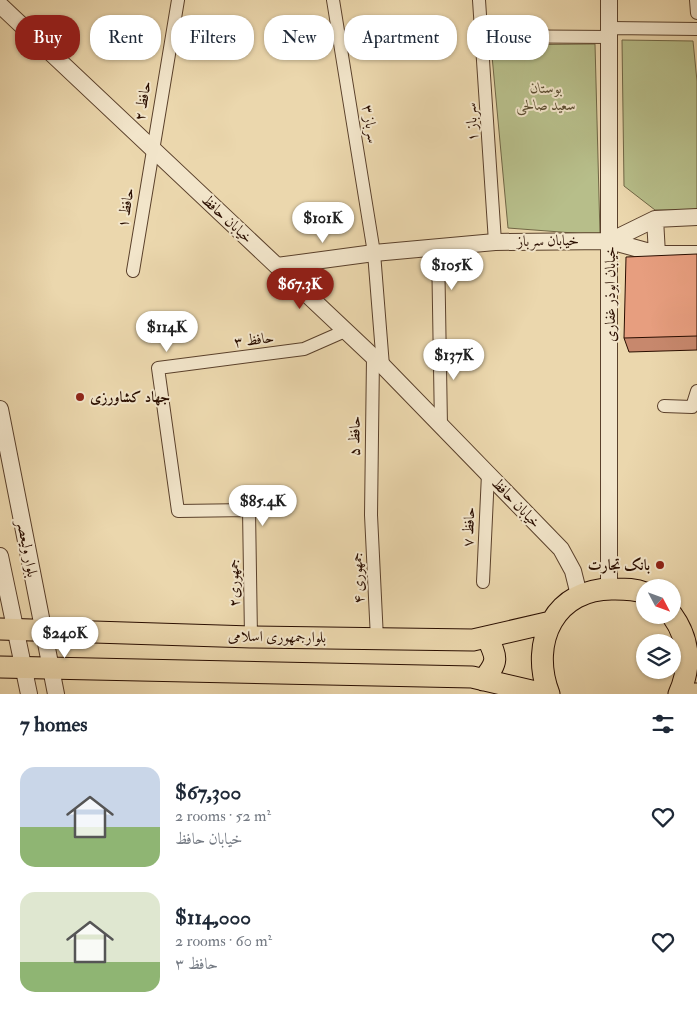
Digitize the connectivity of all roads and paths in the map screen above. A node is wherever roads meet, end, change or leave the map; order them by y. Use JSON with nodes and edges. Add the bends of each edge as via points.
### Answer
{"nodes":[{"id":1,"x":178,"y":0,"type":"edge"},
{"id":2,"x":333,"y":0,"type":"edge"},
{"id":3,"x":480,"y":0,"type":"edge"},
{"id":4,"x":609,"y":0,"type":"edge"},
{"id":5,"x":696,"y":0,"type":"edge"},
{"id":6,"x":0,"y":5,"type":"edge"},
{"id":7,"x":697,"y":13,"type":"edge"},
{"id":8,"x":481,"y":15,"type":"edge"},
{"id":9,"x":15,"y":20,"type":"edge"},
{"id":10,"x":0,"y":23,"type":"edge"},
{"id":11,"x":15,"y":26,"type":"edge"},
{"id":12,"x":697,"y":29,"type":"edge"},
{"id":13,"x":610,"y":32,"type":"junction"},
{"id":14,"x":549,"y":34,"type":"edge"},
{"id":15,"x":57,"y":60,"type":"edge"},
{"id":16,"x":484,"y":60,"type":"edge"},
{"id":17,"x":152,"y":149,"type":"junction"},
{"id":18,"x":697,"y":217,"type":"edge"},
{"id":19,"x":655,"y":218,"type":"junction"},
{"id":20,"x":610,"y":241,"type":"junction"},
{"id":21,"x":495,"y":242,"type":"junction"},
{"id":22,"x":438,"y":247,"type":"junction"},
{"id":23,"x":374,"y":254,"type":"junction"},
{"id":24,"x":657,"y":254,"type":"junction"},
{"id":25,"x":697,"y":254,"type":"edge"},
{"id":26,"x":276,"y":266,"type":"junction"},
{"id":27,"x":133,"y":271,"type":"dead end"},
{"id":28,"x":378,"y":310,"type":"joint"},
{"id":29,"x":345,"y":331,"type":"junction"},
{"id":30,"x":378,"y":362,"type":"junction"},
{"id":31,"x":697,"y":391,"type":"edge"},
{"id":32,"x":664,"y":406,"type":"dead end"},
{"id":33,"x":694,"y":408,"type":"edge"},
{"id":34,"x":0,"y":409,"type":"edge"},
{"id":35,"x":441,"y":426,"type":"junction"},
{"id":36,"x":488,"y":474,"type":"junction"},
{"id":37,"x":178,"y":511,"type":"joint"},
{"id":38,"x":371,"y":515,"type":"joint"},
{"id":39,"x":0,"y":556,"type":"edge"},
{"id":40,"x":483,"y":582,"type":"dead end"},
{"id":41,"x":609,"y":588,"type":"junction"},
{"id":42,"x":636,"y":589,"type":"edge"},
{"id":43,"x":579,"y":595,"type":"junction"},
{"id":44,"x":551,"y":622,"type":"junction"},
{"id":45,"x":683,"y":623,"type":"edge"},
{"id":46,"x":7,"y":630,"type":"edge"},
{"id":47,"x":43,"y":631,"type":"junction"},
{"id":48,"x":251,"y":637,"type":"junction"},
{"id":49,"x":487,"y":637,"type":"junction"},
{"id":50,"x":377,"y":639,"type":"junction"},
{"id":51,"x":0,"y":667,"type":"edge"},
{"id":52,"x":23,"y":668,"type":"junction"},
{"id":53,"x":51,"y":669,"type":"junction"},
{"id":54,"x":484,"y":680,"type":"junction"},
{"id":55,"x":28,"y":694,"type":"edge"},
{"id":56,"x":56,"y":694,"type":"edge"},
{"id":57,"x":544,"y":694,"type":"edge"},
{"id":58,"x":549,"y":694,"type":"edge"},
{"id":59,"x":679,"y":694,"type":"edge"}],
"edges":[{"from":1,"to":17,"type":"street","name":"حافظ ۲"},
{"from":2,"to":23,"type":"street","name":"سرباز ۳"},
{"from":3,"to":8,"type":"street","name":"سرباز ۱"},
{"from":4,"to":13,"type":"street","name":"خیابان ابوذر غفاری"},
{"from":5,"to":7,"type":"street"},
{"from":6,"to":9,"type":"street","name":"خیابان حافظ"},
{"from":10,"to":11,"type":"street"},
{"from":12,"to":13,"type":"street"},
{"from":13,"to":14,"type":"street"},
{"from":13,"to":20,"type":"street","name":"خیابان ابوذر غفاری"},
{"from":15,"to":17,"type":"street","name":"خیابان حافظ"},
{"from":16,"to":21,"type":"street","name":"سرباز ۱"},
{"from":17,"to":26,"type":"street","name":"خیابان حافظ"},
{"from":17,"to":27,"type":"street","name":"حافظ ۱"},
{"from":18,"to":19,"type":"street"},
{"from":19,"to":20,"type":"street"},
{"from":19,"to":24,"type":"street"},
{"from":20,"to":21,"type":"street","name":"خیابان سرباز"},
{"from":20,"to":24,"type":"street"},
{"from":20,"to":41,"type":"street","name":"خیابان ابوذر غفاری"},
{"from":21,"to":22,"type":"street","name":"خیابان سرباز"},
{"from":22,"to":23,"type":"street","name":"خیابان سرباز"},
{"from":22,"to":35,"type":"street"},
{"from":23,"to":26,"type":"street","name":"خیابان سرباز"},
{"from":23,"to":28,"type":"street","name":"سرباز ۳"},
{"from":24,"to":25,"type":"street"},
{"from":26,"to":29,"type":"street","name":"خیابان حافظ"},
{"from":28,"to":30,"type":"street","name":"حافظ ۵"},
{"from":29,"to":30,"type":"street","name":"خیابان حافظ"},
{"from":29,"to":37,"type":"street","name":"حافظ ۳","via":[[304,349],[158,368]]},
{"from":30,"to":35,"type":"street","name":"خیابان حافظ"},
{"from":30,"to":38,"type":"street","name":"حافظ ۵"},
{"from":31,"to":33,"type":"street"},
{"from":32,"to":33,"type":"street"},
{"from":34,"to":47,"type":"street","name":"بلوار ولیعصر"},
{"from":35,"to":36,"type":"street","name":"خیابان حافظ"},
{"from":36,"to":40,"type":"street","name":"حافظ ۷"},
{"from":36,"to":43,"type":"street","name":"خیابان حافظ","via":[[561,550],[573,571]]},
{"from":37,"to":48,"type":"street","name":"جمهوری۲","via":[[249,510]]},
{"from":38,"to":50,"type":"street","name":"جمهوری ۴"},
{"from":39,"to":46,"type":"street","name":"بلوار ولیعصر"},
{"from":41,"to":42,"type":"main road"},
{"from":41,"to":43,"type":"main road","via":[[597,588]]},
{"from":43,"to":44,"type":"main road"},
{"from":44,"to":49,"type":"main road","name":"بلوارجمهوری اسلامی"},
{"from":44,"to":58,"type":"main road","via":[[540,658],[542,677]]},
{"from":45,"to":59,"type":"main road","via":[[688,661]]},
{"from":46,"to":47,"type":"main road","name":"بلوارجمهوری اسلامی"},
{"from":46,"to":52,"type":"street","name":"بلوار ولیعصر"},
{"from":47,"to":48,"type":"main road","name":"بلوارجمهوری اسلامی"},
{"from":47,"to":53,"type":"street","name":"بلوار ولیعصر"},
{"from":48,"to":50,"type":"main road","name":"بلوارجمهوری اسلامی"},
{"from":49,"to":50,"type":"main road","name":"بلوارجمهوری اسلامی","via":[[473,640]]},
{"from":49,"to":54,"type":"main road","via":[[495,654],[495,666]]},
{"from":51,"to":52,"type":"main road"},
{"from":52,"to":53,"type":"main road"},
{"from":52,"to":55,"type":"street","name":"بلوار ولیعصر"},
{"from":53,"to":54,"type":"main road","via":[[472,677]]},
{"from":53,"to":56,"type":"street","name":"بلوار ولیعصر"},
{"from":54,"to":57,"type":"main road"}]}
